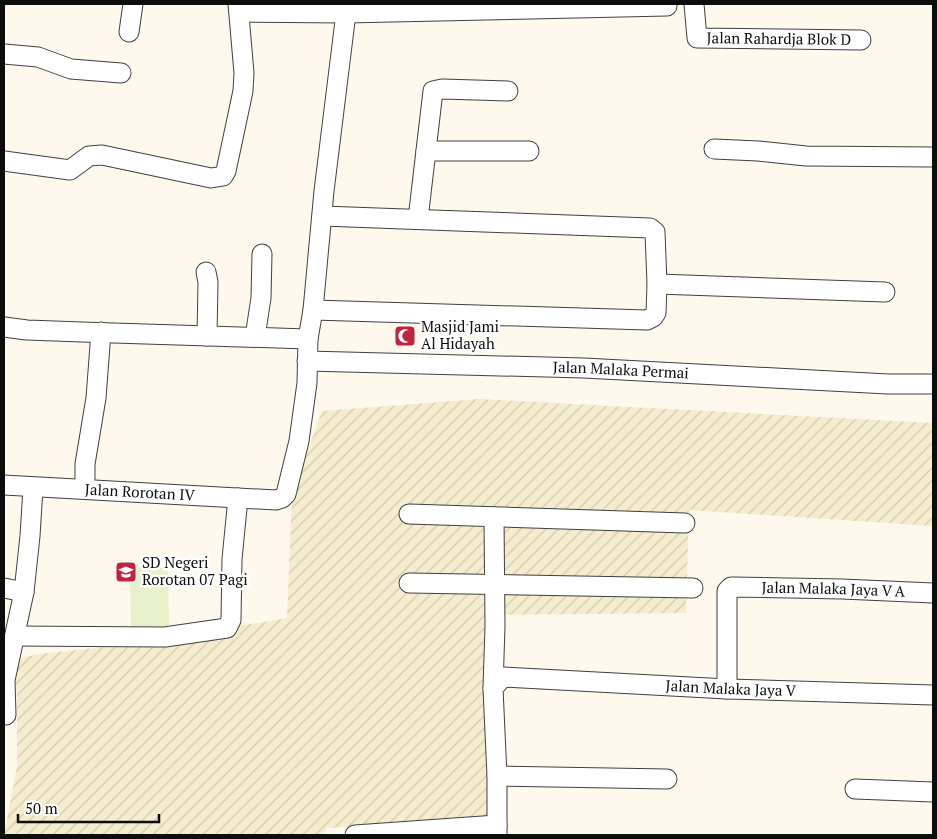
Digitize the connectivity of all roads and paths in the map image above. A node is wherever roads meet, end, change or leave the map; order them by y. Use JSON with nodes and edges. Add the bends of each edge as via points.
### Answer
{"nodes":[{"id":1,"x":133,"y":4,"type":"edge"},
{"id":2,"x":694,"y":4,"type":"edge"},
{"id":3,"x":667,"y":6,"type":"dead end"},
{"id":4,"x":238,"y":8,"type":"edge"},
{"id":5,"x":346,"y":8,"type":"edge"},
{"id":6,"x":129,"y":32,"type":"dead end"},
{"id":7,"x":861,"y":40,"type":"dead end"},
{"id":8,"x":4,"y":54,"type":"edge"},
{"id":9,"x":121,"y":73,"type":"dead end"},
{"id":10,"x":508,"y":91,"type":"dead end"},
{"id":11,"x":714,"y":149,"type":"dead end"},
{"id":12,"x":426,"y":150,"type":"junction"},
{"id":13,"x":529,"y":152,"type":"dead end"},
{"id":14,"x":933,"y":157,"type":"edge"},
{"id":15,"x":4,"y":161,"type":"edge"},
{"id":16,"x":322,"y":216,"type":"junction"},
{"id":17,"x":418,"y":220,"type":"junction"},
{"id":18,"x":262,"y":254,"type":"dead end"},
{"id":19,"x":206,"y":272,"type":"dead end"},
{"id":20,"x":657,"y":284,"type":"junction"},
{"id":21,"x":885,"y":292,"type":"dead end"},
{"id":22,"x":313,"y":310,"type":"junction"},
{"id":23,"x":4,"y":327,"type":"edge"},
{"id":24,"x":101,"y":332,"type":"junction"},
{"id":25,"x":207,"y":336,"type":"junction"},
{"id":26,"x":255,"y":337,"type":"junction"},
{"id":27,"x":308,"y":339,"type":"junction"},
{"id":28,"x":308,"y":361,"type":"junction"},
{"id":29,"x":933,"y":384,"type":"edge"},
{"id":30,"x":4,"y":485,"type":"edge"},
{"id":31,"x":33,"y":488,"type":"junction"},
{"id":32,"x":85,"y":489,"type":"junction"},
{"id":33,"x":238,"y":498,"type":"junction"},
{"id":34,"x":409,"y":514,"type":"dead end"},
{"id":35,"x":494,"y":516,"type":"junction"},
{"id":36,"x":686,"y":522,"type":"dead end"},
{"id":37,"x":409,"y":583,"type":"dead end"},
{"id":38,"x":494,"y":585,"type":"junction"},
{"id":39,"x":4,"y":588,"type":"edge"},
{"id":40,"x":693,"y":588,"type":"dead end"},
{"id":41,"x":24,"y":592,"type":"junction"},
{"id":42,"x":933,"y":593,"type":"edge"},
{"id":43,"x":15,"y":636,"type":"junction"},
{"id":44,"x":493,"y":688,"type":"junction"},
{"id":45,"x":727,"y":689,"type":"junction"},
{"id":46,"x":933,"y":695,"type":"edge"},
{"id":47,"x":6,"y":715,"type":"dead end"},
{"id":48,"x":497,"y":776,"type":"junction"},
{"id":49,"x":667,"y":779,"type":"dead end"},
{"id":50,"x":854,"y":789,"type":"dead end"},
{"id":51,"x":933,"y":792,"type":"edge"},
{"id":52,"x":497,"y":830,"type":"edge"},
{"id":53,"x":412,"y":833,"type":"edge"},
{"id":54,"x":355,"y":835,"type":"edge"}],
"edges":[{"from":1,"to":6,"type":"street"},
{"from":2,"to":7,"type":"street","name":"Jalan Rahardja Blok D","via":[[697,38]]},
{"from":3,"to":5,"type":"street"},
{"from":4,"to":5,"type":"street"},
{"from":4,"to":15,"type":"street","via":[[243,92],[223,176],[211,178],[102,155],[89,156],[70,170]]},
{"from":5,"to":16,"type":"street"},
{"from":8,"to":9,"type":"street","via":[[38,57],[71,69]]},
{"from":10,"to":12,"type":"street","via":[[435,89]]},
{"from":11,"to":14,"type":"street","via":[[806,156]]},
{"from":12,"to":13,"type":"street"},
{"from":12,"to":17,"type":"street"},
{"from":16,"to":17,"type":"street"},
{"from":16,"to":22,"type":"street"},
{"from":17,"to":20,"type":"street","via":[[650,228],[655,232]]},
{"from":18,"to":26,"type":"street","via":[[261,298]]},
{"from":19,"to":25,"type":"street"},
{"from":20,"to":21,"type":"street"},
{"from":20,"to":22,"type":"street","via":[[656,314],[647,320]]},
{"from":22,"to":27,"type":"street"},
{"from":23,"to":24,"type":"street"},
{"from":24,"to":25,"type":"street"},
{"from":24,"to":32,"type":"street","via":[[96,398],[85,464]]},
{"from":25,"to":26,"type":"street"},
{"from":26,"to":27,"type":"street"},
{"from":27,"to":28,"type":"street"},
{"from":28,"to":29,"type":"street","name":"Jalan Malaka Permai","via":[[584,368]]},
{"from":28,"to":33,"type":"street","name":"Jalan Rorotan IV","via":[[299,441],[286,494],[276,500]]},
{"from":30,"to":31,"type":"street","name":"Jalan Rorotan IV"},
{"from":31,"to":32,"type":"street","name":"Jalan Rorotan IV"},
{"from":31,"to":41,"type":"street"},
{"from":32,"to":33,"type":"street","name":"Jalan Rorotan IV"},
{"from":33,"to":43,"type":"street","via":[[231,620],[227,628],[165,637]]},
{"from":34,"to":35,"type":"street"},
{"from":35,"to":36,"type":"street"},
{"from":35,"to":38,"type":"street"},
{"from":37,"to":38,"type":"street"},
{"from":38,"to":40,"type":"street"},
{"from":38,"to":44,"type":"street"},
{"from":39,"to":41,"type":"street"},
{"from":41,"to":43,"type":"street"},
{"from":42,"to":45,"type":"street","name":"Jalan Malaka Jaya V A","via":[[728,589]]},
{"from":43,"to":47,"type":"street","via":[[5,680]]},
{"from":44,"to":45,"type":"street","name":"Jalan Malaka Jaya V","via":[[503,677]]},
{"from":44,"to":48,"type":"street"},
{"from":45,"to":46,"type":"street","name":"Jalan Malaka Jaya V"},
{"from":48,"to":49,"type":"street"},
{"from":48,"to":52,"type":"street"},
{"from":50,"to":51,"type":"street"},
{"from":52,"to":53,"type":"street"},
{"from":53,"to":54,"type":"street"}]}
